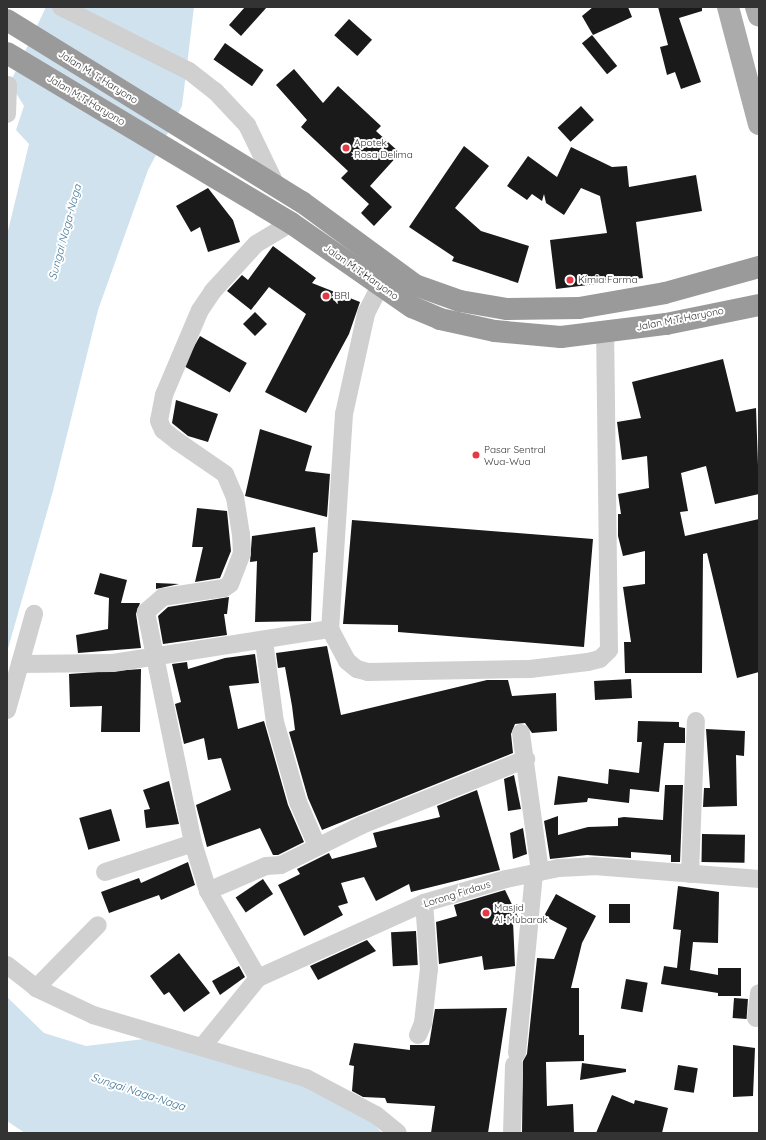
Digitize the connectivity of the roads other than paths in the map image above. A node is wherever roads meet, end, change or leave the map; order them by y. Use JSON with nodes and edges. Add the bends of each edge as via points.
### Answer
{"nodes":[{"id":1,"x":61,"y":7,"type":"edge"},
{"id":2,"x":728,"y":7,"type":"edge"},
{"id":3,"x":756,"y":7,"type":"edge"},
{"id":4,"x":759,"y":16,"type":"edge"},
{"id":5,"x":11,"y":23,"type":"edge"},
{"id":6,"x":7,"y":53,"type":"edge"},
{"id":7,"x":8,"y":85,"type":"edge"},
{"id":8,"x":7,"y":114,"type":"edge"},
{"id":9,"x":759,"y":124,"type":"edge"},
{"id":10,"x":182,"y":128,"type":"joint"},
{"id":11,"x":276,"y":185,"type":"junction"},
{"id":12,"x":291,"y":223,"type":"junction"},
{"id":13,"x":759,"y":267,"type":"edge"},
{"id":14,"x":380,"y":286,"type":"junction"},
{"id":15,"x":759,"y":305,"type":"edge"},
{"id":16,"x":604,"y":332,"type":"junction"},
{"id":17,"x":34,"y":614,"type":"dead end"},
{"id":18,"x":330,"y":629,"type":"junction"},
{"id":19,"x":264,"y":641,"type":"junction"},
{"id":20,"x":153,"y":659,"type":"junction"},
{"id":21,"x":20,"y":664,"type":"junction"},
{"id":22,"x":7,"y":710,"type":"edge"},
{"id":23,"x":696,"y":721,"type":"dead end"},
{"id":24,"x":521,"y":733,"type":"dead end"},
{"id":25,"x":526,"y":759,"type":"junction"},
{"id":26,"x":193,"y":843,"type":"junction"},
{"id":27,"x":317,"y":846,"type":"junction"},
{"id":28,"x":105,"y":872,"type":"dead end"},
{"id":29,"x":537,"y":872,"type":"junction"},
{"id":30,"x":690,"y":874,"type":"junction"},
{"id":31,"x":759,"y":879,"type":"edge"},
{"id":32,"x":208,"y":891,"type":"junction"},
{"id":33,"x":424,"y":903,"type":"junction"},
{"id":34,"x":98,"y":925,"type":"dead end"},
{"id":35,"x":7,"y":965,"type":"edge"},
{"id":36,"x":258,"y":978,"type":"junction"},
{"id":37,"x":36,"y":988,"type":"junction"},
{"id":38,"x":759,"y":993,"type":"edge"},
{"id":39,"x":756,"y":1018,"type":"dead end"},
{"id":40,"x":418,"y":1035,"type":"dead end"},
{"id":41,"x":202,"y":1047,"type":"junction"},
{"id":42,"x":398,"y":1133,"type":"edge"},
{"id":43,"x":512,"y":1133,"type":"edge"}],
"edges":[{"from":1,"to":11,"type":"street","via":[[189,71],[215,91],[248,125]]},
{"from":2,"to":9,"type":"main road"},
{"from":3,"to":4,"type":"main road"},
{"from":5,"to":10,"type":"highway","name":"Jalan M. T. Haryono"},
{"from":6,"to":12,"type":"highway","name":"Jalan M.T. Haryono"},
{"from":7,"to":8,"type":"street"},
{"from":10,"to":11,"type":"highway","name":"Jalan M.T. Haryono"},
{"from":11,"to":13,"type":"highway","name":"Jalan M.T. Haryono","via":[[415,285],[460,302],[507,309],[579,308],[665,293]]},
{"from":12,"to":14,"type":"highway","name":"Jalan M.T. Haryono"},
{"from":12,"to":20,"type":"street","via":[[256,244],[225,273],[200,310],[164,395],[158,421],[163,430],[225,474],[235,497],[242,553],[234,578],[224,588],[163,597],[148,608]]},
{"from":14,"to":16,"type":"highway","name":"Jalan M.T. Haryono","via":[[412,307],[440,318],[495,331],[561,337]]},
{"from":14,"to":18,"type":"street","via":[[366,314],[344,414]]},
{"from":15,"to":16,"type":"highway","name":"Jalan M.T. Haryono","via":[[666,324]]},
{"from":16,"to":18,"type":"street","via":[[609,650],[600,658],[588,662],[530,669],[380,673],[357,669],[340,651]]},
{"from":17,"to":21,"type":"street"},
{"from":18,"to":19,"type":"street"},
{"from":19,"to":20,"type":"street"},
{"from":19,"to":27,"type":"street","via":[[275,722],[298,802]]},
{"from":20,"to":21,"type":"street","via":[[113,663]]},
{"from":20,"to":26,"type":"street"},
{"from":21,"to":22,"type":"street"},
{"from":23,"to":30,"type":"street"},
{"from":24,"to":25,"type":"street"},
{"from":25,"to":27,"type":"street"},
{"from":25,"to":29,"type":"street"},
{"from":26,"to":28,"type":"street"},
{"from":26,"to":32,"type":"street"},
{"from":27,"to":32,"type":"street","via":[[281,864],[266,866]]},
{"from":29,"to":30,"type":"street","name":"Lorong Firdaus","via":[[594,866]]},
{"from":29,"to":33,"type":"street","name":"Lorong Firdaus"},
{"from":29,"to":43,"type":"street","via":[[515,1059]]},
{"from":30,"to":31,"type":"street","name":"Lorong Firdaus"},
{"from":32,"to":36,"type":"street"},
{"from":33,"to":36,"type":"street","name":"Lorong Firdaus"},
{"from":33,"to":40,"type":"street","via":[[429,969],[423,1023]]},
{"from":34,"to":37,"type":"street"},
{"from":35,"to":37,"type":"street"},
{"from":36,"to":41,"type":"street","name":"Lorong Firdaus"},
{"from":37,"to":41,"type":"street","via":[[93,1015]]},
{"from":38,"to":39,"type":"street"},
{"from":41,"to":42,"type":"street","via":[[306,1078],[370,1111]]}]}
